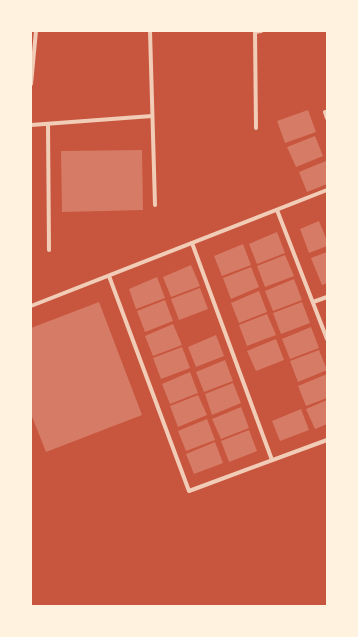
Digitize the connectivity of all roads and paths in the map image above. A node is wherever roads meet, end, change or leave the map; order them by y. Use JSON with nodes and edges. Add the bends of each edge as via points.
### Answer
{"nodes":[{"id":1,"x":36,"y":31,"type":"edge"},
{"id":2,"x":150,"y":31,"type":"edge"},
{"id":3,"x":255,"y":31,"type":"edge"},
{"id":4,"x":261,"y":31,"type":"edge"},
{"id":5,"x":31,"y":84,"type":"edge"},
{"id":6,"x":325,"y":112,"type":"dead end"},
{"id":7,"x":152,"y":116,"type":"junction"},
{"id":8,"x":327,"y":118,"type":"edge"},
{"id":9,"x":48,"y":124,"type":"junction"},
{"id":10,"x":31,"y":125,"type":"edge"},
{"id":11,"x":256,"y":128,"type":"dead end"},
{"id":12,"x":327,"y":190,"type":"edge"},
{"id":13,"x":155,"y":205,"type":"dead end"},
{"id":14,"x":277,"y":210,"type":"junction"},
{"id":15,"x":192,"y":243,"type":"junction"},
{"id":16,"x":49,"y":250,"type":"dead end"},
{"id":17,"x":109,"y":276,"type":"junction"},
{"id":18,"x":327,"y":297,"type":"edge"},
{"id":19,"x":313,"y":302,"type":"junction"},
{"id":20,"x":31,"y":306,"type":"edge"},
{"id":21,"x":327,"y":339,"type":"edge"},
{"id":22,"x":327,"y":440,"type":"edge"},
{"id":23,"x":272,"y":460,"type":"junction"}],
"edges":[{"from":1,"to":5,"type":"street"},
{"from":2,"to":7,"type":"street"},
{"from":3,"to":4,"type":"street"},
{"from":3,"to":11,"type":"street"},
{"from":6,"to":8,"type":"street"},
{"from":7,"to":9,"type":"street"},
{"from":7,"to":13,"type":"street"},
{"from":9,"to":10,"type":"street"},
{"from":9,"to":16,"type":"street"},
{"from":12,"to":14,"type":"street"},
{"from":14,"to":15,"type":"street"},
{"from":14,"to":19,"type":"street"},
{"from":15,"to":17,"type":"street"},
{"from":15,"to":23,"type":"street"},
{"from":17,"to":20,"type":"street"},
{"from":17,"to":23,"type":"street","via":[[189,491]]},
{"from":18,"to":19,"type":"street"},
{"from":19,"to":21,"type":"street"},
{"from":22,"to":23,"type":"street"}]}
